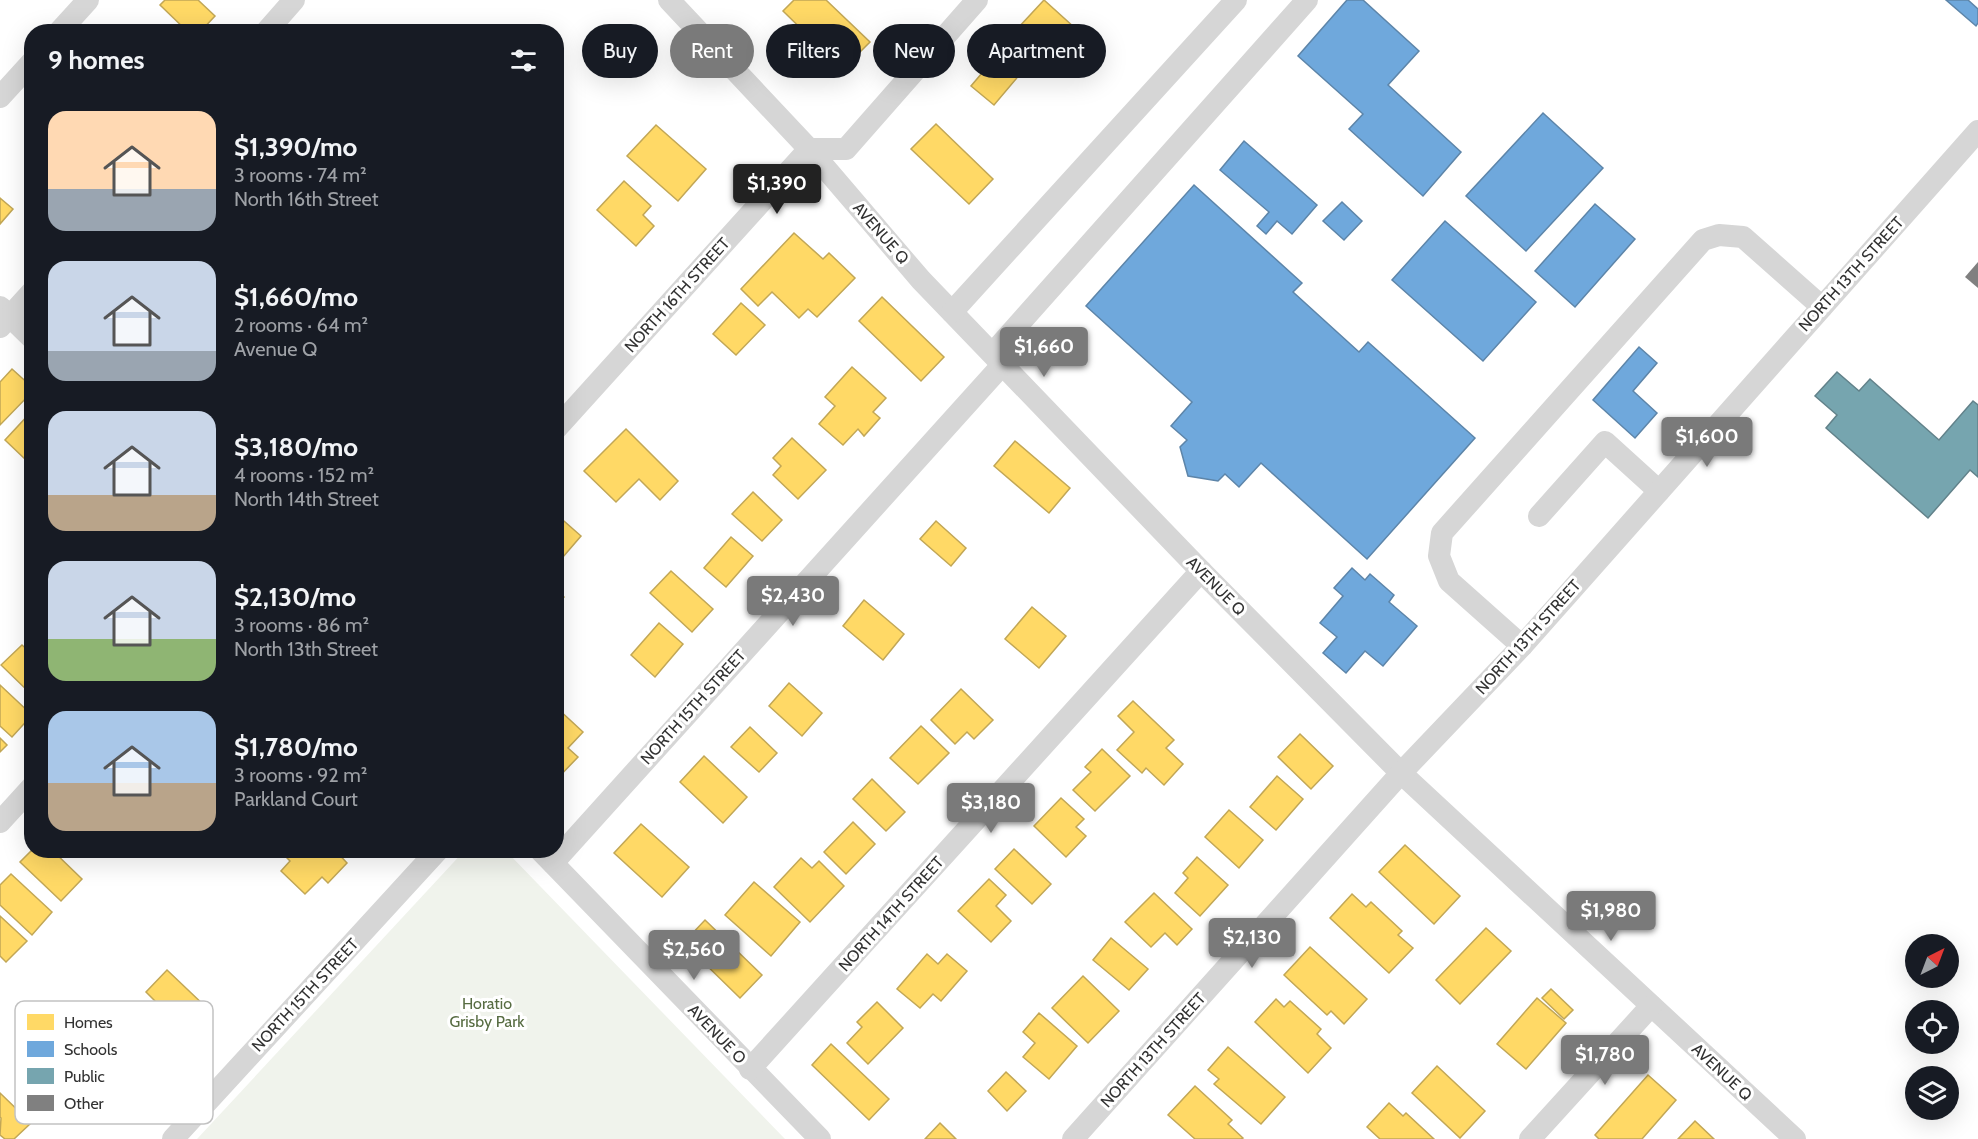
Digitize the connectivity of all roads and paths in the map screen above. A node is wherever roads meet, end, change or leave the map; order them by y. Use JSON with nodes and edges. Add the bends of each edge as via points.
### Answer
{"nodes":[{"id":1,"x":88,"y":0,"type":"edge"},
{"id":2,"x":294,"y":0,"type":"edge"},
{"id":3,"x":669,"y":0,"type":"edge"},
{"id":4,"x":978,"y":0,"type":"edge"},
{"id":5,"x":1236,"y":0,"type":"edge"},
{"id":6,"x":1307,"y":0,"type":"edge"},
{"id":7,"x":66,"y":24,"type":"edge"},
{"id":8,"x":273,"y":24,"type":"edge"},
{"id":9,"x":24,"y":71,"type":"edge"},
{"id":10,"x":0,"y":97,"type":"edge"},
{"id":11,"x":1978,"y":131,"type":"edge"},
{"id":12,"x":809,"y":149,"type":"junction"},
{"id":13,"x":24,"y":299,"type":"edge"},
{"id":14,"x":1822,"y":307,"type":"junction"},
{"id":15,"x":952,"y":312,"type":"junction"},
{"id":16,"x":3,"y":317,"type":"edge"},
{"id":17,"x":24,"y":332,"type":"edge"},
{"id":18,"x":998,"y":359,"type":"junction"},
{"id":19,"x":564,"y":420,"type":"edge"},
{"id":20,"x":1659,"y":491,"type":"junction"},
{"id":21,"x":1539,"y":516,"type":"dead end"},
{"id":22,"x":1201,"y":571,"type":"junction"},
{"id":23,"x":1522,"y":646,"type":"junction"},
{"id":24,"x":1401,"y":772,"type":"junction"},
{"id":25,"x":24,"y":796,"type":"edge"},
{"id":26,"x":0,"y":822,"type":"edge"},
{"id":27,"x":564,"y":837,"type":"edge"},
{"id":28,"x":431,"y":858,"type":"edge"},
{"id":29,"x":547,"y":858,"type":"edge"},
{"id":30,"x":1650,"y":1006,"type":"junction"},
{"id":31,"x":750,"y":1069,"type":"junction"},
{"id":32,"x":213,"y":1095,"type":"edge"},
{"id":33,"x":187,"y":1124,"type":"edge"},
{"id":34,"x":173,"y":1139,"type":"edge"},
{"id":35,"x":820,"y":1139,"type":"edge"},
{"id":36,"x":1073,"y":1139,"type":"edge"},
{"id":37,"x":1530,"y":1139,"type":"edge"},
{"id":38,"x":1795,"y":1139,"type":"edge"}],
"edges":[{"from":1,"to":7,"type":"street"},
{"from":2,"to":8,"type":"street"},
{"from":3,"to":12,"type":"street","name":"AVENUE Q"},
{"from":4,"to":12,"type":"street","via":[[846,149]]},
{"from":5,"to":15,"type":"street"},
{"from":6,"to":18,"type":"street","name":"NORTH 15TH STREET"},
{"from":9,"to":10,"type":"street"},
{"from":11,"to":14,"type":"street","name":"NORTH 13TH STREET"},
{"from":12,"to":15,"type":"street","name":"AVENUE Q"},
{"from":12,"to":19,"type":"street","name":"NORTH 16TH STREET"},
{"from":13,"to":16,"type":"street"},
{"from":14,"to":20,"type":"street","name":"NORTH 13TH STREET"},
{"from":14,"to":23,"type":"street","via":[[1743,237],[1719,235],[1703,240],[1442,533],[1439,556],[1449,581]]},
{"from":15,"to":18,"type":"street","name":"AVENUE Q"},
{"from":16,"to":17,"type":"street"},
{"from":18,"to":22,"type":"street","name":"AVENUE Q"},
{"from":18,"to":27,"type":"street","name":"NORTH 15TH STREET"},
{"from":20,"to":21,"type":"street","via":[[1605,442]]},
{"from":20,"to":23,"type":"street","name":"NORTH 13TH STREET"},
{"from":22,"to":24,"type":"street","name":"AVENUE Q"},
{"from":22,"to":31,"type":"street","name":"NORTH 14TH STREET"},
{"from":23,"to":24,"type":"street","name":"NORTH 13TH STREET"},
{"from":24,"to":30,"type":"street","name":"AVENUE Q"},
{"from":24,"to":36,"type":"street","name":"NORTH 13TH STREET"},
{"from":25,"to":26,"type":"street"},
{"from":28,"to":32,"type":"street","name":"NORTH 15TH STREET"},
{"from":29,"to":31,"type":"street","name":"AVENUE O"},
{"from":30,"to":37,"type":"street"},
{"from":30,"to":38,"type":"street","name":"AVENUE Q"},
{"from":31,"to":35,"type":"street","name":"AVENUE O"},
{"from":33,"to":34,"type":"street","name":"NORTH 15TH STREET"}]}
